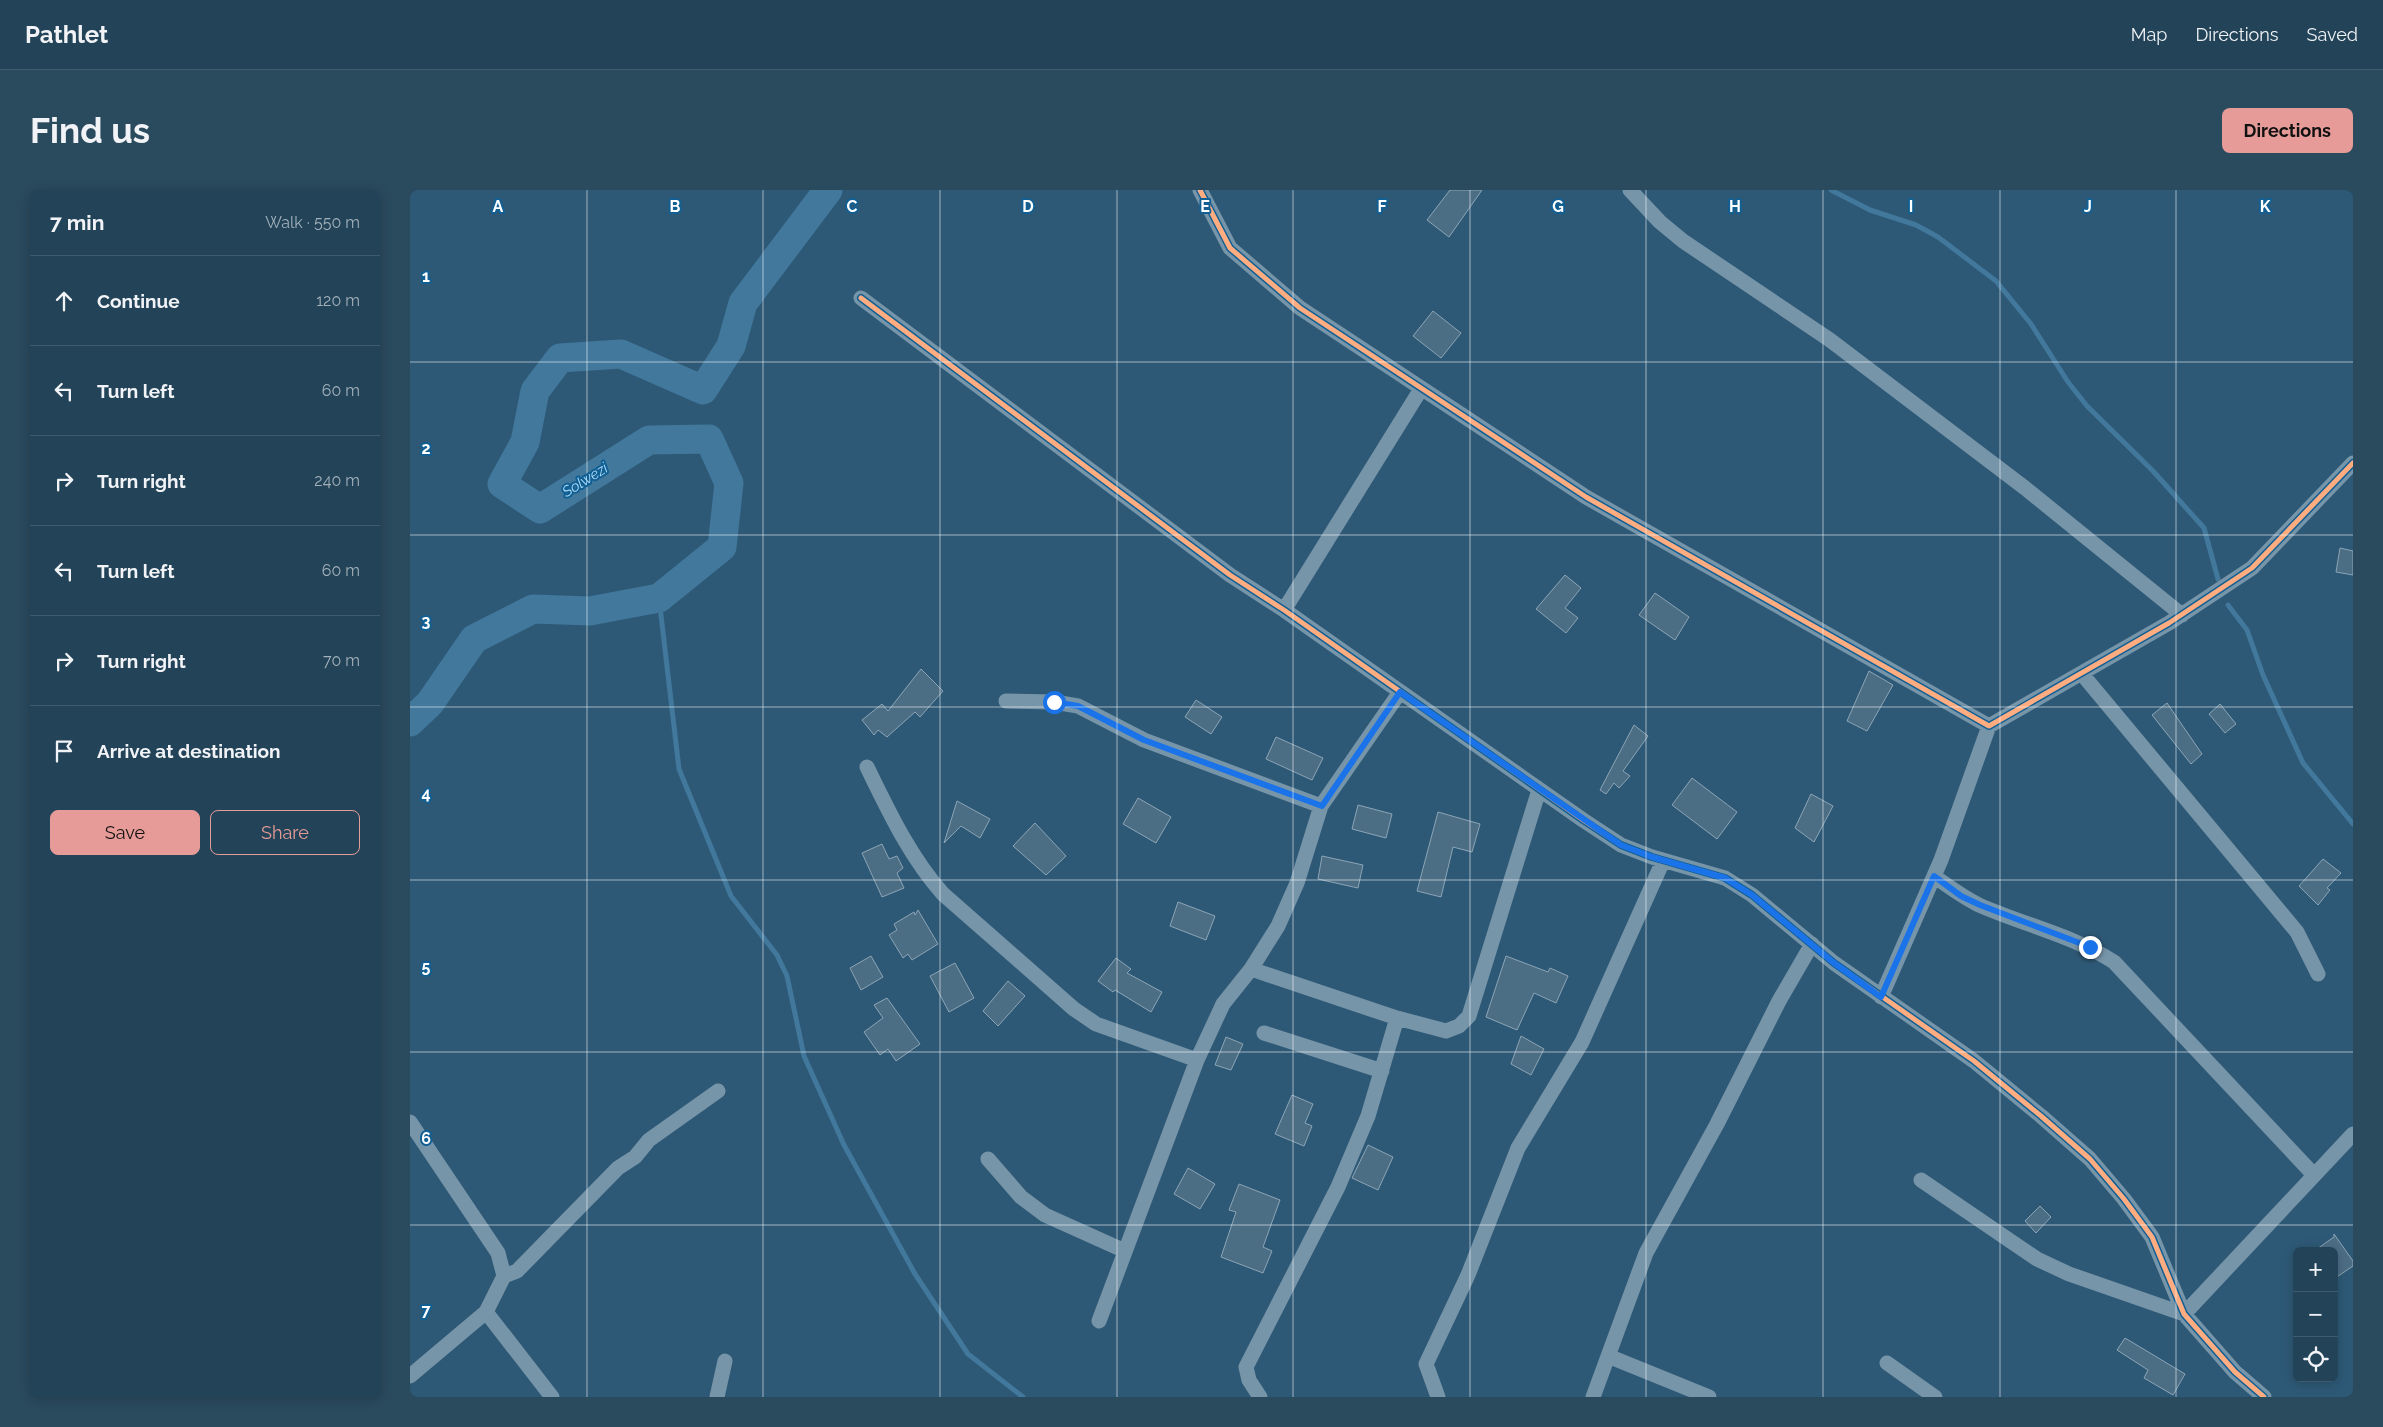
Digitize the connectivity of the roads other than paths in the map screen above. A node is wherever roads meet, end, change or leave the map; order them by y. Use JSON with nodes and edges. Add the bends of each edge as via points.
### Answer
{"nodes":[{"id":1,"x":1200,"y":190,"type":"edge"},
{"id":2,"x":1630,"y":190,"type":"edge"},
{"id":3,"x":861,"y":298,"type":"dead end"},
{"id":4,"x":1421,"y":389,"type":"junction"},
{"id":5,"x":2353,"y":464,"type":"edge"},
{"id":6,"x":1284,"y":610,"type":"junction"},
{"id":7,"x":2182,"y":615,"type":"junction"},
{"id":8,"x":2082,"y":674,"type":"junction"},
{"id":9,"x":1400,"y":692,"type":"junction"},
{"id":10,"x":1006,"y":701,"type":"dead end"},
{"id":11,"x":1989,"y":726,"type":"junction"},
{"id":12,"x":867,"y":767,"type":"dead end"},
{"id":13,"x":1539,"y":790,"type":"junction"},
{"id":14,"x":1322,"y":806,"type":"junction"},
{"id":15,"x":1663,"y":861,"type":"junction"},
{"id":16,"x":1934,"y":876,"type":"junction"},
{"id":17,"x":1812,"y":944,"type":"junction"},
{"id":18,"x":1251,"y":969,"type":"junction"},
{"id":19,"x":2318,"y":974,"type":"dead end"},
{"id":20,"x":1881,"y":997,"type":"junction"},
{"id":21,"x":1398,"y":1018,"type":"junction"},
{"id":22,"x":1264,"y":1033,"type":"dead end"},
{"id":23,"x":1197,"y":1060,"type":"junction"},
{"id":24,"x":1382,"y":1071,"type":"junction"},
{"id":25,"x":718,"y":1092,"type":"dead end"},
{"id":26,"x":410,"y":1122,"type":"edge"},
{"id":27,"x":2353,"y":1134,"type":"edge"},
{"id":28,"x":988,"y":1159,"type":"dead end"},
{"id":29,"x":2314,"y":1175,"type":"junction"},
{"id":30,"x":1922,"y":1180,"type":"dead end"},
{"id":31,"x":1125,"y":1251,"type":"junction"},
{"id":32,"x":504,"y":1276,"type":"junction"},
{"id":33,"x":486,"y":1312,"type":"junction"},
{"id":34,"x":2184,"y":1314,"type":"junction"},
{"id":35,"x":1099,"y":1320,"type":"dead end"},
{"id":36,"x":1608,"y":1356,"type":"junction"},
{"id":37,"x":725,"y":1361,"type":"dead end"},
{"id":38,"x":1887,"y":1363,"type":"dead end"},
{"id":39,"x":410,"y":1376,"type":"edge"},
{"id":40,"x":552,"y":1397,"type":"edge"},
{"id":41,"x":717,"y":1397,"type":"edge"},
{"id":42,"x":1260,"y":1397,"type":"edge"},
{"id":43,"x":1438,"y":1397,"type":"edge"},
{"id":44,"x":1592,"y":1397,"type":"edge"},
{"id":45,"x":1709,"y":1397,"type":"edge"},
{"id":46,"x":1936,"y":1397,"type":"edge"},
{"id":47,"x":2264,"y":1397,"type":"edge"}],
"edges":[{"from":1,"to":4,"type":"street","via":[[1230,248],[1249,266],[1300,308]]},
{"from":2,"to":7,"type":"street","via":[[1683,241],[1830,340],[2025,488]]},
{"from":3,"to":6,"type":"street","via":[[1230,575]]},
{"from":4,"to":6,"type":"street"},
{"from":4,"to":11,"type":"street","via":[[1586,497]]},
{"from":5,"to":7,"type":"street","via":[[2252,568]]},
{"from":6,"to":9,"type":"street"},
{"from":7,"to":8,"type":"street"},
{"from":8,"to":11,"type":"street"},
{"from":8,"to":19,"type":"street","via":[[2297,932]]},
{"from":9,"to":13,"type":"street"},
{"from":9,"to":14,"type":"street"},
{"from":10,"to":14,"type":"street","via":[[1078,706],[1144,740]]},
{"from":11,"to":16,"type":"street"},
{"from":12,"to":23,"type":"street","via":[[906,843],[924,873],[943,894],[1096,1024]]},
{"from":13,"to":15,"type":"street","via":[[1621,845]]},
{"from":13,"to":21,"type":"street","via":[[1469,1016],[1459,1026],[1446,1031]]},
{"from":14,"to":18,"type":"street","via":[[1278,926]]},
{"from":15,"to":17,"type":"street","via":[[1725,878],[1752,895]]},
{"from":15,"to":43,"type":"street","via":[[1582,1042],[1518,1148],[1468,1275],[1426,1364]]},
{"from":16,"to":20,"type":"street"},
{"from":16,"to":29,"type":"street","via":[[1961,896],[2090,947],[2114,962]]},
{"from":17,"to":20,"type":"street"},
{"from":17,"to":36,"type":"street","via":[[1646,1253]]},
{"from":18,"to":21,"type":"street"},
{"from":18,"to":23,"type":"street","via":[[1223,1004]]},
{"from":20,"to":34,"type":"street","via":[[1974,1061],[2090,1160],[2152,1237]]},
{"from":21,"to":24,"type":"street"},
{"from":22,"to":24,"type":"street"},
{"from":23,"to":31,"type":"street"},
{"from":24,"to":42,"type":"street","via":[[1368,1116],[1338,1188],[1246,1367],[1249,1380]]},
{"from":25,"to":32,"type":"street","via":[[649,1140],[517,1271]]},
{"from":26,"to":32,"type":"street","via":[[498,1253]]},
{"from":27,"to":29,"type":"street"},
{"from":28,"to":31,"type":"street","via":[[1021,1197],[1045,1215]]},
{"from":29,"to":34,"type":"street"},
{"from":30,"to":34,"type":"street","via":[[2037,1259],[2069,1274]]},
{"from":31,"to":35,"type":"street"},
{"from":32,"to":33,"type":"street"},
{"from":33,"to":39,"type":"street"},
{"from":33,"to":40,"type":"street"},
{"from":34,"to":47,"type":"street","via":[[2235,1372]]},
{"from":36,"to":44,"type":"street"},
{"from":36,"to":45,"type":"street"},
{"from":37,"to":41,"type":"street"},
{"from":38,"to":46,"type":"street"}]}
